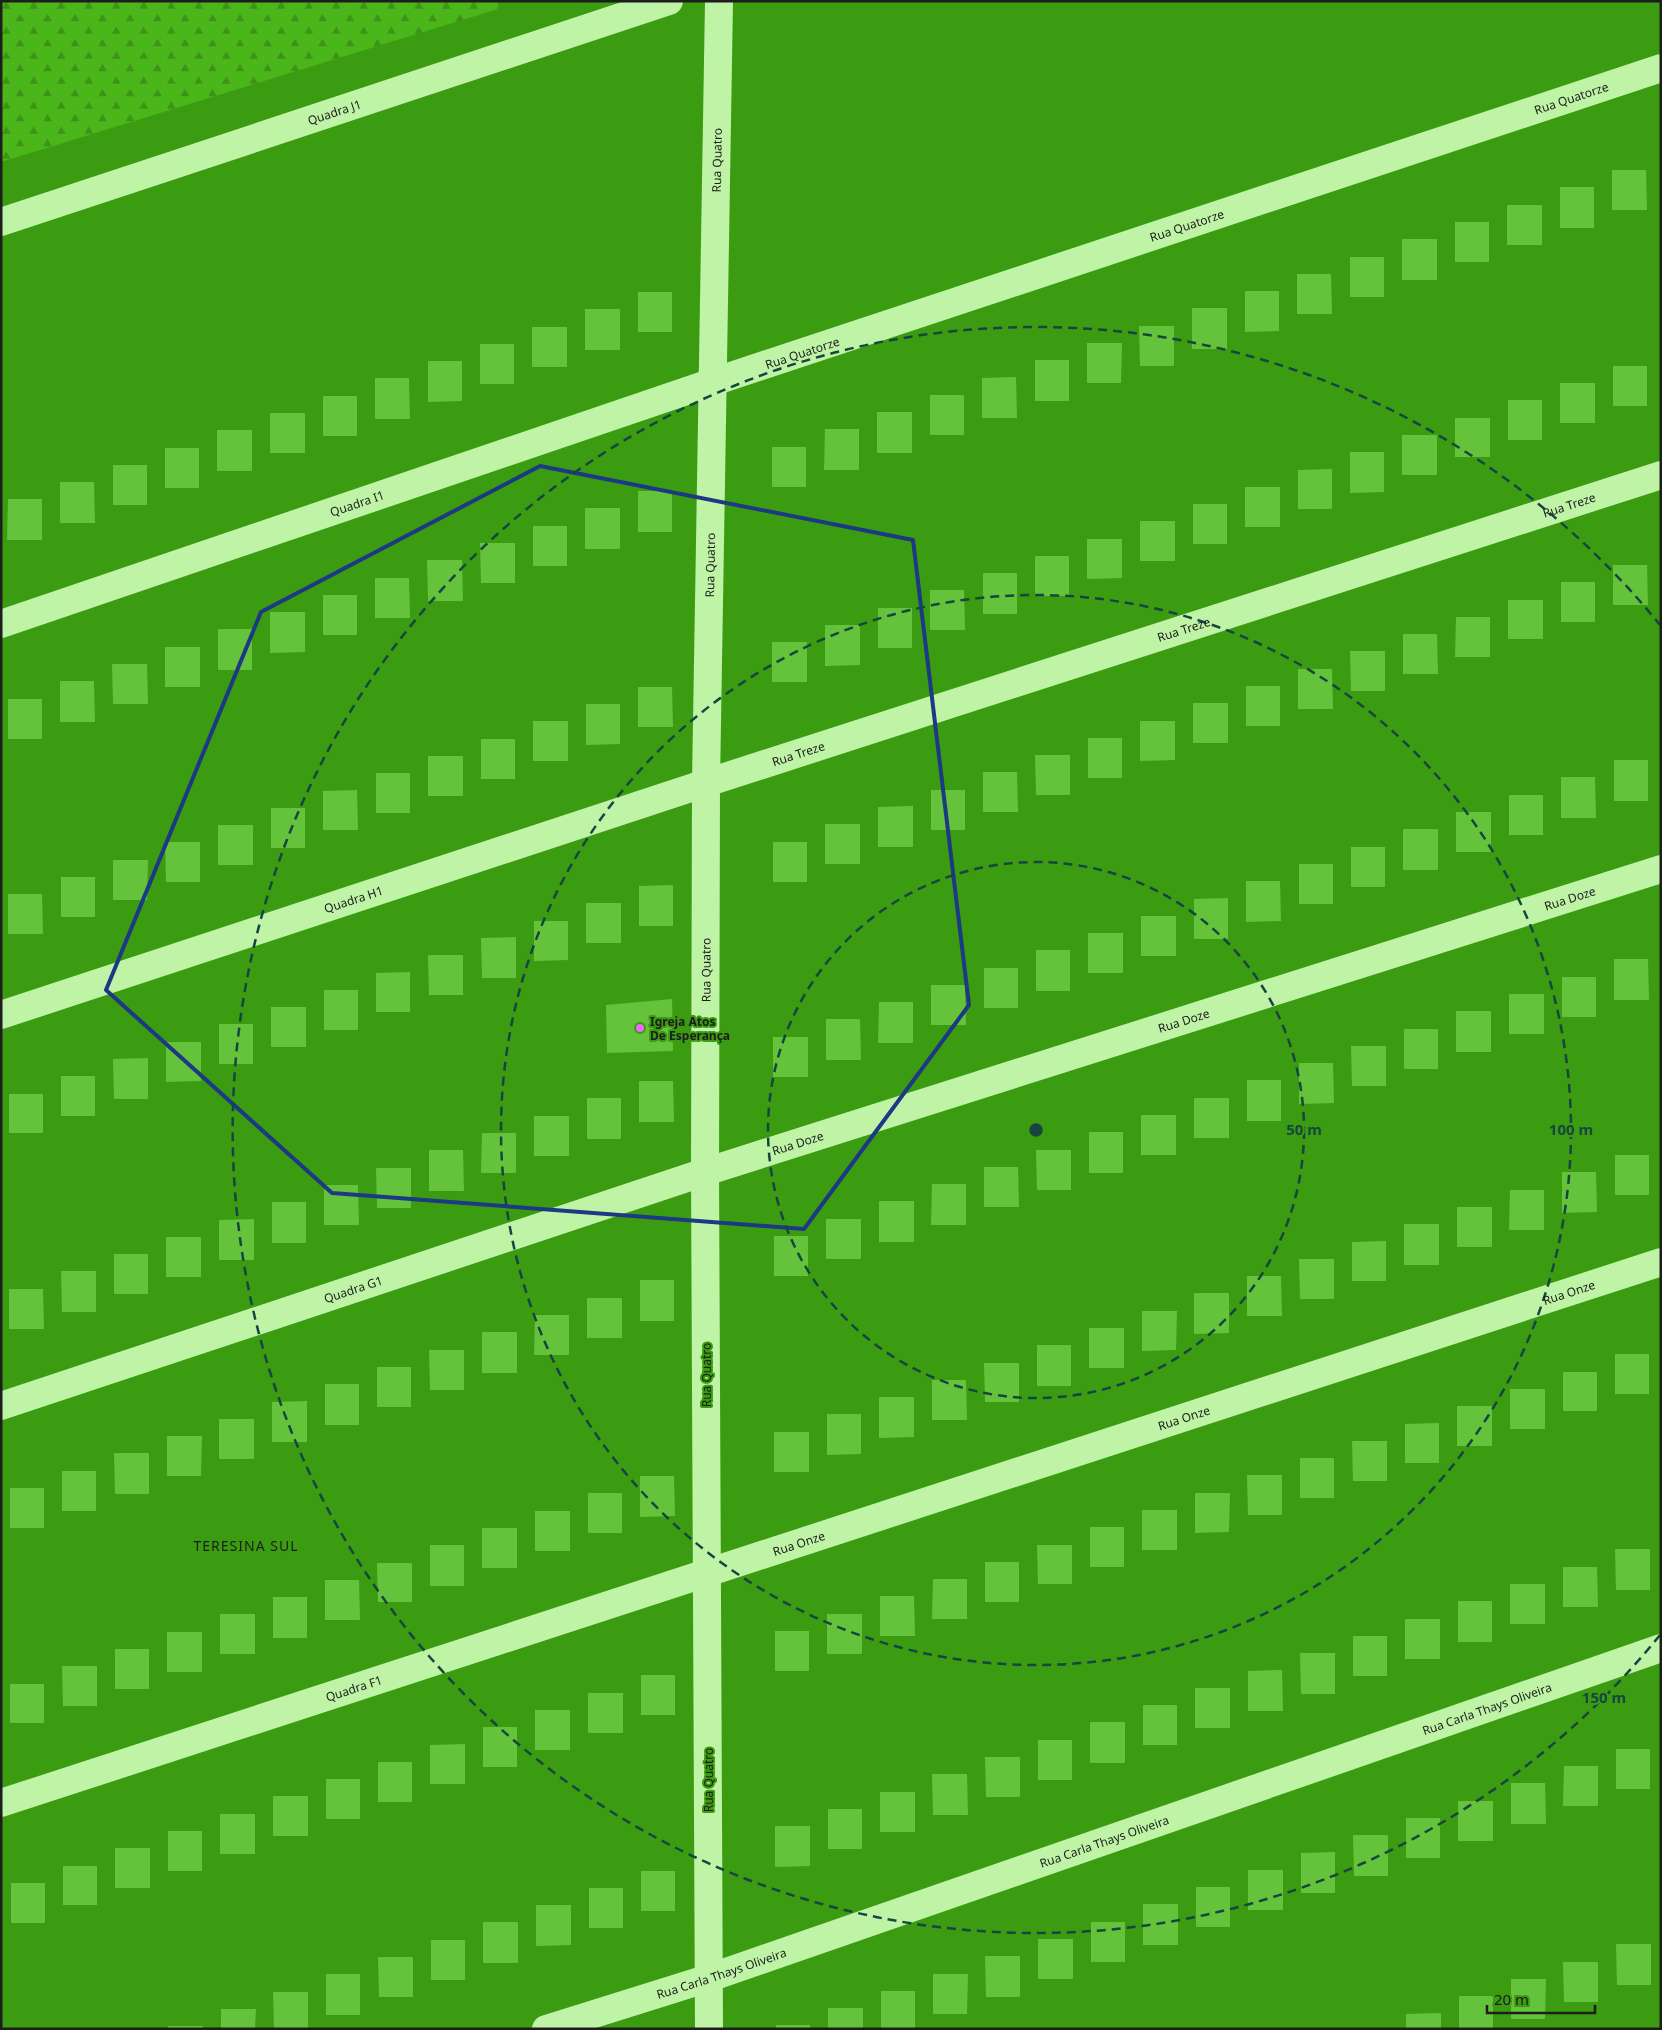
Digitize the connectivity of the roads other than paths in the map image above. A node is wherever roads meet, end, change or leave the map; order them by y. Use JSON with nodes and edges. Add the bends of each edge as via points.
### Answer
{"nodes":[{"id":1,"x":669,"y":1,"type":"edge"},
{"id":2,"x":719,"y":1,"type":"edge"},
{"id":3,"x":1661,"y":68,"type":"edge"},
{"id":4,"x":1,"y":222,"type":"edge"},
{"id":5,"x":713,"y":382,"type":"junction"},
{"id":6,"x":1661,"y":475,"type":"edge"},
{"id":7,"x":1,"y":624,"type":"edge"},
{"id":8,"x":706,"y":783,"type":"junction"},
{"id":9,"x":1661,"y":869,"type":"edge"},
{"id":10,"x":1,"y":1015,"type":"edge"},
{"id":11,"x":705,"y":1172,"type":"junction"},
{"id":12,"x":1661,"y":1262,"type":"edge"},
{"id":13,"x":1,"y":1406,"type":"edge"},
{"id":14,"x":707,"y":1575,"type":"junction"},
{"id":15,"x":1661,"y":1648,"type":"edge"},
{"id":16,"x":1,"y":1803,"type":"edge"},
{"id":17,"x":709,"y":1978,"type":"junction"},
{"id":18,"x":546,"y":2029,"type":"edge"},
{"id":19,"x":709,"y":2029,"type":"edge"}],
"edges":[{"from":1,"to":4,"type":"street","name":"Quadra J1"},
{"from":2,"to":5,"type":"street","name":"Rua Quatro"},
{"from":3,"to":5,"type":"street","name":"Rua Quatorze"},
{"from":5,"to":7,"type":"street","name":"Quadra I1"},
{"from":5,"to":8,"type":"street","name":"Rua Quatro"},
{"from":6,"to":8,"type":"street","name":"Rua Treze"},
{"from":8,"to":10,"type":"street","name":"Quadra H1"},
{"from":8,"to":11,"type":"street","name":"Rua Quatro"},
{"from":9,"to":11,"type":"street","name":"Rua Doze"},
{"from":11,"to":13,"type":"street","name":"Quadra G1"},
{"from":11,"to":14,"type":"street","name":"Rua Quatro"},
{"from":12,"to":14,"type":"street","name":"Rua Onze"},
{"from":14,"to":16,"type":"street","name":"Quadra F1"},
{"from":14,"to":17,"type":"street","name":"Rua Quatro"},
{"from":15,"to":17,"type":"street","name":"Rua Carla Thays Oliveira"},
{"from":17,"to":18,"type":"street","name":"Rua Carla Thays Oliveira"},
{"from":17,"to":19,"type":"street","name":"Rua Quatro"}]}
